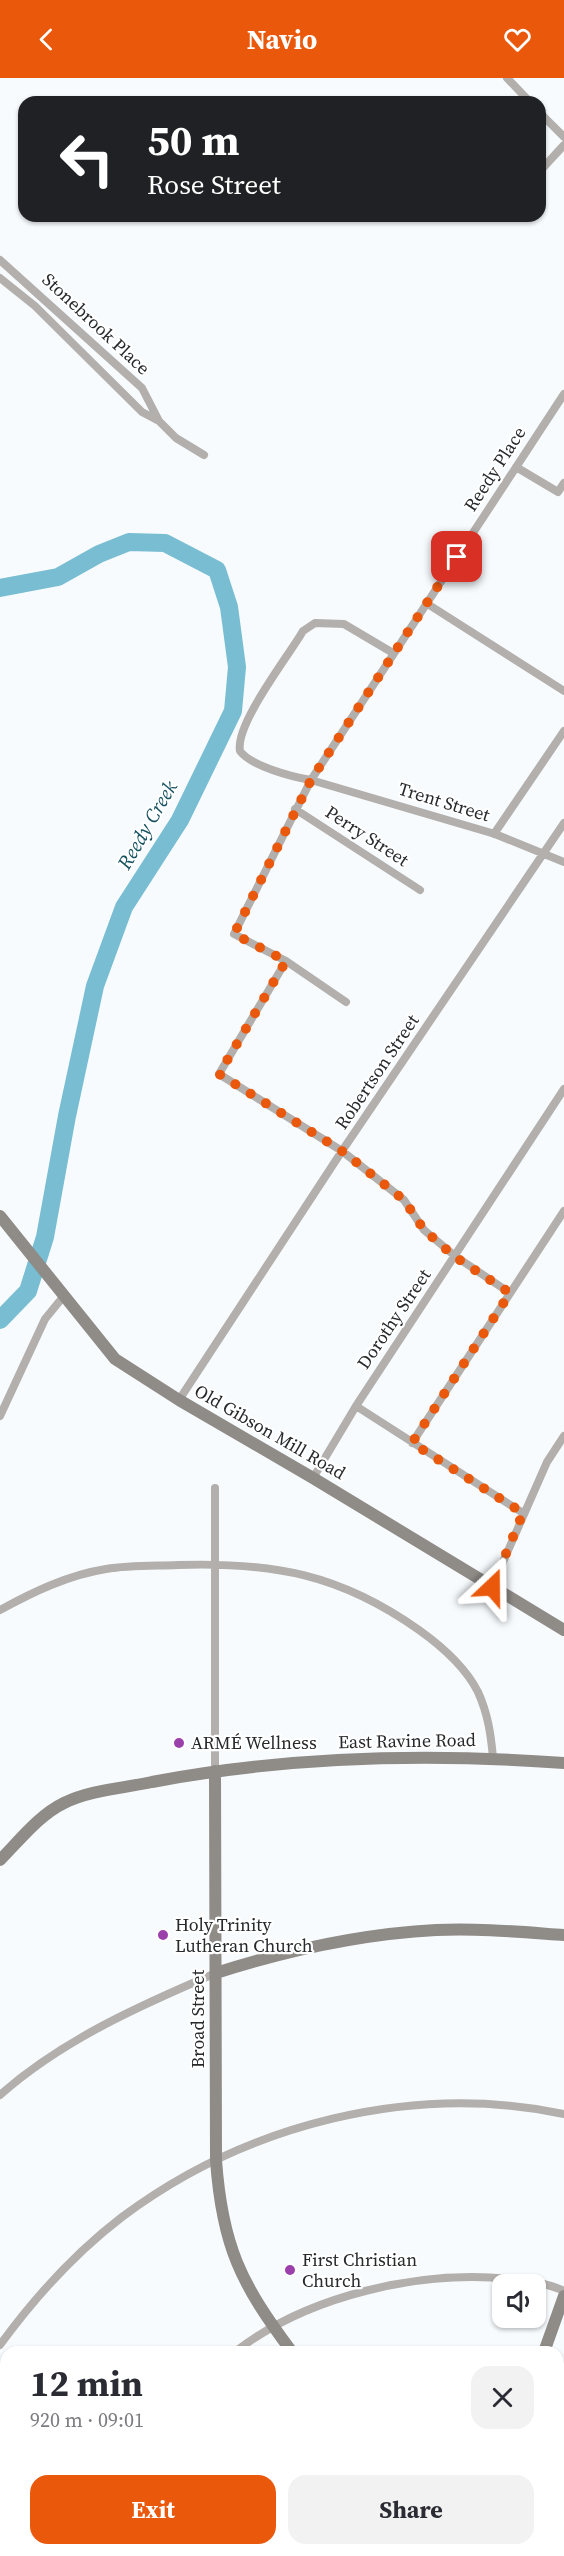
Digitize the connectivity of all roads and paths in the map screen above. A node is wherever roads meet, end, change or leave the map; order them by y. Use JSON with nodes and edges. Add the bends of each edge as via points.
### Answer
{"nodes":[{"id":1,"x":507,"y":78,"type":"edge"},
{"id":2,"x":524,"y":96,"type":"edge"},
{"id":3,"x":546,"y":119,"type":"edge"},
{"id":4,"x":564,"y":137,"type":"edge"},
{"id":5,"x":564,"y":145,"type":"edge"},
{"id":6,"x":546,"y":164,"type":"edge"},
{"id":7,"x":0,"y":260,"type":"edge"},
{"id":8,"x":0,"y":278,"type":"edge"},
{"id":9,"x":564,"y":394,"type":"edge"},
{"id":10,"x":159,"y":421,"type":"junction"},
{"id":11,"x":204,"y":455,"type":"dead end"},
{"id":12,"x":516,"y":466,"type":"junction"},
{"id":13,"x":564,"y":483,"type":"edge"},
{"id":14,"x":426,"y":603,"type":"junction"},
{"id":15,"x":393,"y":653,"type":"junction"},
{"id":16,"x":564,"y":691,"type":"edge"},
{"id":17,"x":564,"y":731,"type":"edge"},
{"id":18,"x":311,"y":780,"type":"junction"},
{"id":19,"x":295,"y":809,"type":"junction"},
{"id":20,"x":564,"y":823,"type":"edge"},
{"id":21,"x":494,"y":834,"type":"junction"},
{"id":22,"x":544,"y":854,"type":"junction"},
{"id":23,"x":564,"y":862,"type":"edge"},
{"id":24,"x":420,"y":890,"type":"dead end"},
{"id":25,"x":286,"y":961,"type":"junction"},
{"id":26,"x":346,"y":1002,"type":"dead end"},
{"id":27,"x":564,"y":1089,"type":"edge"},
{"id":28,"x":342,"y":1151,"type":"junction"},
{"id":29,"x":564,"y":1211,"type":"edge"},
{"id":30,"x":0,"y":1216,"type":"edge"},
{"id":31,"x":455,"y":1257,"type":"junction"},
{"id":32,"x":510,"y":1293,"type":"junction"},
{"id":33,"x":63,"y":1297,"type":"junction"},
{"id":34,"x":179,"y":1400,"type":"junction"},
{"id":35,"x":356,"y":1406,"type":"junction"},
{"id":36,"x":0,"y":1416,"type":"edge"},
{"id":37,"x":564,"y":1437,"type":"edge"},
{"id":38,"x":412,"y":1443,"type":"junction"},
{"id":39,"x":313,"y":1478,"type":"junction"},
{"id":40,"x":215,"y":1488,"type":"dead end"},
{"id":41,"x":523,"y":1513,"type":"junction"},
{"id":42,"x":214,"y":1564,"type":"junction"},
{"id":43,"x":492,"y":1587,"type":"junction"},
{"id":44,"x":0,"y":1610,"type":"edge"},
{"id":45,"x":564,"y":1630,"type":"edge"},
{"id":46,"x":493,"y":1758,"type":"junction"},
{"id":47,"x":564,"y":1763,"type":"edge"},
{"id":48,"x":215,"y":1771,"type":"junction"},
{"id":49,"x":0,"y":1860,"type":"edge"},
{"id":50,"x":564,"y":1935,"type":"edge"},
{"id":51,"x":216,"y":1973,"type":"junction"},
{"id":52,"x":2,"y":2091,"type":"edge"},
{"id":53,"x":564,"y":2114,"type":"edge"},
{"id":54,"x":216,"y":2160,"type":"junction"},
{"id":55,"x":564,"y":2291,"type":"edge"},
{"id":56,"x":564,"y":2296,"type":"edge"},
{"id":57,"x":273,"y":2327,"type":"junction"},
{"id":58,"x":0,"y":2345,"type":"edge"},
{"id":59,"x":244,"y":2346,"type":"edge"},
{"id":60,"x":287,"y":2346,"type":"edge"},
{"id":61,"x":546,"y":2346,"type":"edge"}],
"edges":[{"from":1,"to":2,"type":"street"},
{"from":3,"to":4,"type":"street"},
{"from":5,"to":6,"type":"street"},
{"from":7,"to":10,"type":"street","name":"Stonebrook Place","via":[[142,388]]},
{"from":8,"to":10,"type":"street","name":"Stonebrook Place","via":[[35,306],[142,412]]},
{"from":9,"to":12,"type":"street","name":"Reedy Place"},
{"from":10,"to":11,"type":"street","name":"Stonebrook Place","via":[[176,438]]},
{"from":12,"to":13,"type":"street","via":[[558,492]]},
{"from":12,"to":14,"type":"street","name":"Reedy Place"},
{"from":14,"to":15,"type":"street","name":"Reedy Place"},
{"from":14,"to":16,"type":"street"},
{"from":15,"to":18,"type":"street","name":"Reedy Place"},
{"from":15,"to":18,"type":"street","name":"Trent Street","via":[[344,624],[315,623],[303,631],[250,715],[239,745],[244,756],[255,763]]},
{"from":17,"to":21,"type":"street"},
{"from":18,"to":19,"type":"street","name":"Reedy Place"},
{"from":18,"to":21,"type":"street","name":"Trent Street"},
{"from":19,"to":24,"type":"street","name":"Perry Street"},
{"from":19,"to":25,"type":"street","name":"Reedy Place","via":[[234,934]]},
{"from":20,"to":22,"type":"street","name":"Robertson Street"},
{"from":21,"to":22,"type":"street","name":"Trent Street"},
{"from":22,"to":23,"type":"street","name":"Trent Street"},
{"from":22,"to":28,"type":"street","name":"Robertson Street"},
{"from":25,"to":26,"type":"street"},
{"from":25,"to":28,"type":"street","via":[[219,1074]]},
{"from":27,"to":31,"type":"street","name":"Dorothy Street"},
{"from":28,"to":31,"type":"street","via":[[404,1200],[424,1230]]},
{"from":28,"to":34,"type":"street","name":"Robertson Street"},
{"from":29,"to":32,"type":"street"},
{"from":30,"to":33,"type":"street","name":"Old Gibson Mill Road"},
{"from":31,"to":32,"type":"street"},
{"from":31,"to":35,"type":"street","name":"Dorothy Street"},
{"from":32,"to":38,"type":"street"},
{"from":33,"to":34,"type":"street","name":"Old Gibson Mill Road","via":[[115,1359]]},
{"from":33,"to":36,"type":"street","via":[[45,1319]]},
{"from":34,"to":39,"type":"street","name":"Old Gibson Mill Road"},
{"from":35,"to":38,"type":"street"},
{"from":35,"to":39,"type":"street","name":"Dorothy Street"},
{"from":37,"to":41,"type":"street","via":[[547,1462]]},
{"from":38,"to":41,"type":"street"},
{"from":39,"to":43,"type":"street","name":"Old Gibson Mill Road"},
{"from":40,"to":42,"type":"street","name":"Broad Street"},
{"from":41,"to":43,"type":"street"},
{"from":42,"to":44,"type":"street","via":[[105,1569],[68,1578]]},
{"from":42,"to":46,"type":"street","via":[[254,1565],[309,1576],[362,1594],[397,1614],[455,1661],[477,1690],[490,1724]]},
{"from":42,"to":48,"type":"street","name":"Broad Street"},
{"from":43,"to":45,"type":"street","name":"Old Gibson Mill Road"},
{"from":46,"to":47,"type":"street","name":"East Ravine Road"},
{"from":46,"to":48,"type":"street","name":"East Ravine Road","via":[[360,1758]]},
{"from":48,"to":49,"type":"street","name":"East Ravine Road","via":[[66,1802],[46,1815]]},
{"from":48,"to":51,"type":"street","name":"Broad Street"},
{"from":50,"to":51,"type":"street","via":[[477,1929],[397,1933],[278,1953]]},
{"from":51,"to":52,"type":"street","via":[[101,2026]]},
{"from":51,"to":54,"type":"street","name":"Broad Street"},
{"from":53,"to":54,"type":"street","via":[[492,2103],[410,2105],[327,2120]]},
{"from":54,"to":57,"type":"street","name":"Broad Street","via":[[218,2192],[231,2250],[254,2301]]},
{"from":54,"to":58,"type":"street","via":[[153,2195],[94,2241],[36,2299]]},
{"from":55,"to":57,"type":"street","via":[[498,2278],[433,2279],[362,2292]]},
{"from":56,"to":61,"type":"street"},
{"from":57,"to":59,"type":"street"},
{"from":57,"to":60,"type":"street","name":"Broad Street"}]}
